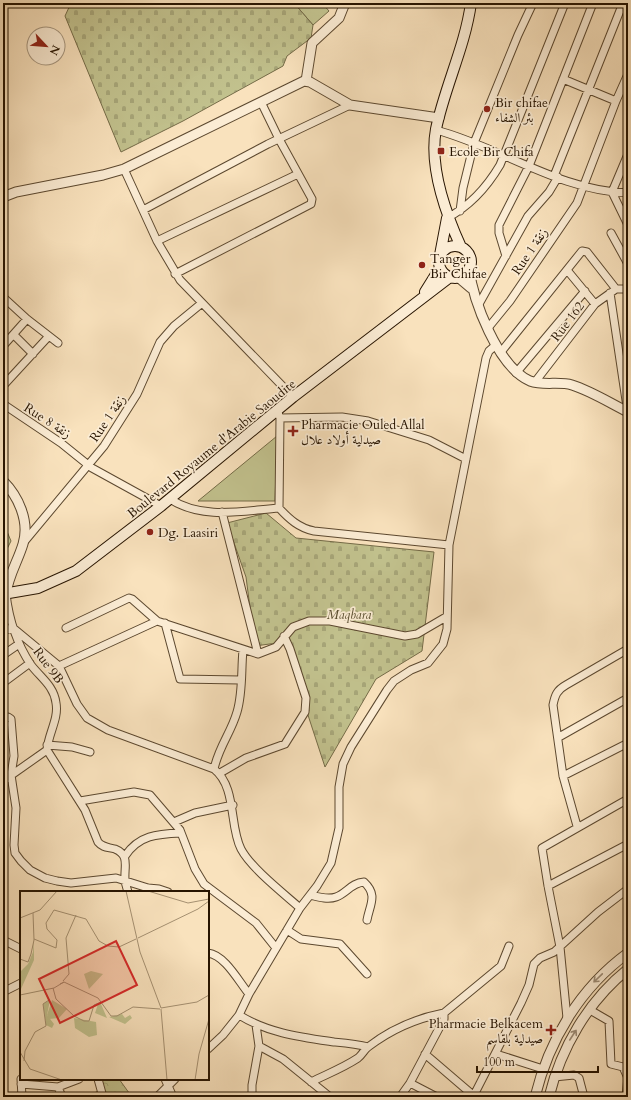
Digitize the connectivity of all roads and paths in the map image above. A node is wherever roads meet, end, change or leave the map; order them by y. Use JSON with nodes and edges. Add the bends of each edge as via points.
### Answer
{"nodes":[{"id":1,"x":345,"y":3,"type":"edge"},
{"id":2,"x":471,"y":3,"type":"edge"},
{"id":3,"x":533,"y":3,"type":"edge"},
{"id":4,"x":565,"y":3,"type":"edge"},
{"id":5,"x":593,"y":3,"type":"edge"},
{"id":6,"x":623,"y":3,"type":"edge"},
{"id":7,"x":628,"y":74,"type":"edge"},
{"id":8,"x":563,"y":79,"type":"junction"},
{"id":9,"x":306,"y":81,"type":"junction"},
{"id":10,"x":589,"y":88,"type":"junction"},
{"id":11,"x":616,"y":101,"type":"junction"},
{"id":12,"x":261,"y":102,"type":"junction"},
{"id":13,"x":350,"y":105,"type":"junction"},
{"id":14,"x":439,"y":118,"type":"junction"},
{"id":15,"x":436,"y":130,"type":"junction"},
{"id":16,"x":279,"y":140,"type":"junction"},
{"id":17,"x":474,"y":143,"type":"junction"},
{"id":18,"x":628,"y":154,"type":"edge"},
{"id":19,"x":505,"y":155,"type":"junction"},
{"id":20,"x":529,"y":166,"type":"junction"},
{"id":21,"x":124,"y":169,"type":"junction"},
{"id":22,"x":298,"y":174,"type":"junction"},
{"id":23,"x":556,"y":176,"type":"junction"},
{"id":24,"x":585,"y":185,"type":"junction"},
{"id":25,"x":612,"y":192,"type":"junction"},
{"id":26,"x":628,"y":193,"type":"edge"},
{"id":27,"x":3,"y":197,"type":"edge"},
{"id":28,"x":143,"y":210,"type":"junction"},
{"id":29,"x":460,"y":212,"type":"junction"},
{"id":30,"x":447,"y":218,"type":"junction"},
{"id":31,"x":628,"y":224,"type":"edge"},
{"id":32,"x":611,"y":233,"type":"dead end"},
{"id":33,"x":157,"y":240,"type":"junction"},
{"id":34,"x":461,"y":247,"type":"junction"},
{"id":35,"x":506,"y":256,"type":"junction"},
{"id":36,"x":440,"y":263,"type":"junction"},
{"id":37,"x":628,"y":264,"type":"edge"},
{"id":38,"x":469,"y":268,"type":"junction"},
{"id":39,"x":568,"y":270,"type":"junction"},
{"id":40,"x":176,"y":274,"type":"junction"},
{"id":41,"x":454,"y":277,"type":"junction"},
{"id":42,"x":471,"y":288,"type":"junction"},
{"id":43,"x":628,"y":289,"type":"edge"},
{"id":44,"x":585,"y":291,"type":"junction"},
{"id":45,"x":613,"y":291,"type":"junction"},
{"id":46,"x":423,"y":296,"type":"junction"},
{"id":47,"x":4,"y":299,"type":"edge"},
{"id":48,"x":202,"y":303,"type":"junction"},
{"id":49,"x":479,"y":304,"type":"junction"},
{"id":50,"x":595,"y":304,"type":"junction"},
{"id":51,"x":27,"y":319,"type":"junction"},
{"id":52,"x":488,"y":328,"type":"junction"},
{"id":53,"x":14,"y":335,"type":"junction"},
{"id":54,"x":49,"y":336,"type":"junction"},
{"id":55,"x":58,"y":343,"type":"dead end"},
{"id":56,"x":3,"y":346,"type":"edge"},
{"id":57,"x":498,"y":348,"type":"junction"},
{"id":58,"x":33,"y":354,"type":"junction"},
{"id":59,"x":516,"y":373,"type":"junction"},
{"id":60,"x":535,"y":382,"type":"junction"},
{"id":61,"x":3,"y":386,"type":"edge"},
{"id":62,"x":293,"y":397,"type":"junction"},
{"id":63,"x":3,"y":404,"type":"edge"},
{"id":64,"x":626,"y":409,"type":"edge"},
{"id":65,"x":279,"y":414,"type":"junction"},
{"id":66,"x":466,"y":459,"type":"junction"},
{"id":67,"x":87,"y":464,"type":"junction"},
{"id":68,"x":3,"y":481,"type":"edge"},
{"id":69,"x":170,"y":499,"type":"junction"},
{"id":70,"x":161,"y":506,"type":"junction"},
{"id":71,"x":279,"y":508,"type":"junction"},
{"id":72,"x":222,"y":512,"type":"junction"},
{"id":73,"x":24,"y":542,"type":"junction"},
{"id":74,"x":449,"y":545,"type":"junction"},
{"id":75,"x":5,"y":594,"type":"edge"},
{"id":76,"x":446,"y":617,"type":"junction"},
{"id":77,"x":157,"y":621,"type":"junction"},
{"id":78,"x":165,"y":623,"type":"junction"},
{"id":79,"x":13,"y":628,"type":"junction"},
{"id":80,"x":66,"y":628,"type":"dead end"},
{"id":81,"x":3,"y":630,"type":"edge"},
{"id":82,"x":284,"y":636,"type":"junction"},
{"id":83,"x":18,"y":644,"type":"junction"},
{"id":84,"x":628,"y":649,"type":"edge"},
{"id":85,"x":243,"y":650,"type":"junction"},
{"id":86,"x":258,"y":654,"type":"junction"},
{"id":87,"x":3,"y":655,"type":"edge"},
{"id":88,"x":30,"y":663,"type":"junction"},
{"id":89,"x":59,"y":666,"type":"junction"},
{"id":90,"x":240,"y":680,"type":"junction"},
{"id":91,"x":3,"y":683,"type":"edge"},
{"id":92,"x":628,"y":698,"type":"edge"},
{"id":93,"x":3,"y":719,"type":"edge"},
{"id":94,"x":559,"y":737,"type":"junction"},
{"id":95,"x":628,"y":743,"type":"edge"},
{"id":96,"x":47,"y":748,"type":"junction"},
{"id":97,"x":90,"y":752,"type":"dead end"},
{"id":98,"x":217,"y":771,"type":"junction"},
{"id":99,"x":11,"y":775,"type":"junction"},
{"id":100,"x":563,"y":776,"type":"junction"},
{"id":101,"x":3,"y":781,"type":"edge"},
{"id":102,"x":628,"y":799,"type":"edge"},
{"id":103,"x":80,"y":801,"type":"junction"},
{"id":104,"x":233,"y":805,"type":"junction"},
{"id":105,"x":174,"y":822,"type":"junction"},
{"id":106,"x":577,"y":826,"type":"junction"},
{"id":107,"x":181,"y":833,"type":"junction"},
{"id":108,"x":628,"y":844,"type":"edge"},
{"id":109,"x":125,"y":856,"type":"junction"},
{"id":110,"x":125,"y":880,"type":"junction"},
{"id":111,"x":548,"y":886,"type":"junction"},
{"id":112,"x":628,"y":889,"type":"edge"},
{"id":113,"x":128,"y":891,"type":"edge"},
{"id":114,"x":165,"y":891,"type":"edge"},
{"id":115,"x":209,"y":891,"type":"edge"},
{"id":116,"x":210,"y":893,"type":"edge"},
{"id":117,"x":310,"y":895,"type":"junction"},
{"id":118,"x":300,"y":908,"type":"junction"},
{"id":119,"x":366,"y":920,"type":"dead end"},
{"id":120,"x":287,"y":930,"type":"junction"},
{"id":121,"x":3,"y":940,"type":"edge"},
{"id":122,"x":509,"y":946,"type":"dead end"},
{"id":123,"x":560,"y":946,"type":"junction"},
{"id":124,"x":20,"y":948,"type":"edge"},
{"id":125,"x":276,"y":948,"type":"junction"},
{"id":126,"x":209,"y":953,"type":"edge"},
{"id":127,"x":628,"y":953,"type":"edge"},
{"id":128,"x":628,"y":969,"type":"edge"},
{"id":129,"x":367,"y":974,"type":"dead end"},
{"id":130,"x":20,"y":984,"type":"edge"},
{"id":131,"x":3,"y":992,"type":"edge"},
{"id":132,"x":249,"y":994,"type":"junction"},
{"id":133,"x":590,"y":1010,"type":"junction"},
{"id":134,"x":444,"y":1013,"type":"junction"},
{"id":135,"x":239,"y":1015,"type":"junction"},
{"id":136,"x":567,"y":1018,"type":"junction"},
{"id":137,"x":256,"y":1025,"type":"junction"},
{"id":138,"x":209,"y":1045,"type":"edge"},
{"id":139,"x":259,"y":1046,"type":"junction"},
{"id":140,"x":368,"y":1047,"type":"junction"},
{"id":141,"x":425,"y":1054,"type":"junction"},
{"id":142,"x":496,"y":1054,"type":"junction"},
{"id":143,"x":543,"y":1068,"type":"junction"},
{"id":144,"x":554,"y":1077,"type":"junction"},
{"id":145,"x":628,"y":1077,"type":"edge"},
{"id":146,"x":76,"y":1080,"type":"edge"},
{"id":147,"x":98,"y":1080,"type":"edge"},
{"id":148,"x":21,"y":1082,"type":"edge"},
{"id":149,"x":167,"y":1082,"type":"edge"},
{"id":150,"x":311,"y":1082,"type":"junction"},
{"id":151,"x":410,"y":1083,"type":"junction"},
{"id":152,"x":58,"y":1087,"type":"junction"},
{"id":153,"x":474,"y":1096,"type":"edge"},
{"id":154,"x":22,"y":1097,"type":"edge"},
{"id":155,"x":62,"y":1097,"type":"edge"},
{"id":156,"x":103,"y":1097,"type":"edge"},
{"id":157,"x":156,"y":1097,"type":"edge"},
{"id":158,"x":173,"y":1097,"type":"edge"},
{"id":159,"x":252,"y":1097,"type":"edge"},
{"id":160,"x":330,"y":1097,"type":"edge"},
{"id":161,"x":400,"y":1097,"type":"edge"},
{"id":162,"x":437,"y":1097,"type":"edge"},
{"id":163,"x":534,"y":1097,"type":"edge"},
{"id":164,"x":549,"y":1097,"type":"edge"},
{"id":165,"x":584,"y":1097,"type":"edge"},
{"id":166,"x":626,"y":1097,"type":"edge"}],
"edges":[{"from":1,"to":9,"type":"street","via":[[339,18],[315,39],[311,46]]},
{"from":2,"to":14,"type":"main road","name":"Boulevard Royaume d'Arabie Saoudite","via":[[462,45]]},
{"from":3,"to":17,"type":"street"},
{"from":4,"to":19,"type":"street"},
{"from":5,"to":8,"type":"street"},
{"from":6,"to":10,"type":"street"},
{"from":7,"to":11,"type":"street","name":"Rue 1 زنقة"},
{"from":8,"to":10,"type":"street"},
{"from":8,"to":20,"type":"street"},
{"from":9,"to":12,"type":"street"},
{"from":9,"to":13,"type":"street"},
{"from":10,"to":11,"type":"street"},
{"from":10,"to":23,"type":"street"},
{"from":11,"to":24,"type":"street","name":"Rue 1 زنقة"},
{"from":12,"to":16,"type":"street"},
{"from":12,"to":21,"type":"street"},
{"from":13,"to":14,"type":"street"},
{"from":13,"to":16,"type":"street"},
{"from":14,"to":15,"type":"main road","name":"Boulevard Royaume d'Arabie Saoudite"},
{"from":15,"to":17,"type":"street"},
{"from":15,"to":30,"type":"main road","name":"Boulevard Royaume d'Arabie Saoudite","via":[[436,162]]},
{"from":16,"to":22,"type":"street"},
{"from":16,"to":28,"type":"street"},
{"from":17,"to":19,"type":"street"},
{"from":17,"to":29,"type":"street"},
{"from":18,"to":25,"type":"street"},
{"from":19,"to":20,"type":"street"},
{"from":19,"to":29,"type":"street","via":[[493,177]]},
{"from":20,"to":23,"type":"street"},
{"from":20,"to":35,"type":"street","via":[[499,225]]},
{"from":21,"to":27,"type":"street"},
{"from":21,"to":28,"type":"street"},
{"from":22,"to":33,"type":"street"},
{"from":22,"to":40,"type":"street","via":[[312,199],[311,204]]},
{"from":23,"to":24,"type":"street"},
{"from":23,"to":35,"type":"street","via":[[549,192],[528,216]]},
{"from":24,"to":25,"type":"street"},
{"from":24,"to":52,"type":"street","name":"Rue 1 زنقة","via":[[574,208],[510,301]]},
{"from":25,"to":26,"type":"street"},
{"from":25,"to":31,"type":"street"},
{"from":28,"to":33,"type":"street"},
{"from":29,"to":30,"type":"street"},
{"from":30,"to":34,"type":"main road","name":"Boulevard Royaume d'Arabie Saoudite"},
{"from":30,"to":36,"type":"main road","name":"Boulevard Royaume d'Arabie Saoudite"},
{"from":32,"to":37,"type":"street"},
{"from":33,"to":40,"type":"street"},
{"from":34,"to":36,"type":"main road","via":[[448,247],[442,251]]},
{"from":34,"to":38,"type":"main road","via":[[469,256]]},
{"from":35,"to":49,"type":"street"},
{"from":36,"to":41,"type":"main road"},
{"from":36,"to":46,"type":"main road","name":"Boulevard Royaume d'Arabie Saoudite"},
{"from":38,"to":41,"type":"main road","via":[[464,274]]},
{"from":38,"to":42,"type":"street"},
{"from":39,"to":44,"type":"street"},
{"from":39,"to":45,"type":"street","via":[[584,250]]},
{"from":39,"to":57,"type":"street"},
{"from":40,"to":48,"type":"street"},
{"from":41,"to":42,"type":"street"},
{"from":41,"to":46,"type":"main road","name":"Boulevard Royaume d'Arabie Saoudite"},
{"from":42,"to":49,"type":"street"},
{"from":43,"to":45,"type":"street"},
{"from":44,"to":50,"type":"street"},
{"from":44,"to":59,"type":"street"},
{"from":45,"to":50,"type":"street","name":"Rue 162"},
{"from":45,"to":64,"type":"street"},
{"from":46,"to":62,"type":"main road","name":"Boulevard Royaume d'Arabie Saoudite"},
{"from":47,"to":51,"type":"street"},
{"from":48,"to":62,"type":"street"},
{"from":48,"to":67,"type":"street","name":"Rue 1 زنقة","via":[[174,326],[160,342],[133,401],[104,446]]},
{"from":49,"to":52,"type":"street"},
{"from":50,"to":60,"type":"street","name":"Rue 162"},
{"from":51,"to":53,"type":"street"},
{"from":51,"to":54,"type":"street"},
{"from":52,"to":57,"type":"street"},
{"from":53,"to":56,"type":"street"},
{"from":53,"to":58,"type":"street"},
{"from":54,"to":55,"type":"street"},
{"from":54,"to":58,"type":"street"},
{"from":57,"to":59,"type":"street"},
{"from":57,"to":66,"type":"street","via":[[489,351],[486,358]]},
{"from":58,"to":61,"type":"street"},
{"from":59,"to":60,"type":"street"},
{"from":60,"to":64,"type":"street","via":[[572,385]]},
{"from":62,"to":65,"type":"main road","name":"Boulevard Royaume d'Arabie Saoudite"},
{"from":63,"to":67,"type":"street","name":"Rue 8 زنقة"},
{"from":65,"to":66,"type":"street","via":[[368,421],[429,440]]},
{"from":65,"to":69,"type":"main road","name":"Boulevard Royaume d'Arabie Saoudite"},
{"from":65,"to":71,"type":"street"},
{"from":66,"to":74,"type":"street"},
{"from":67,"to":70,"type":"street","name":"Rue 8 زنقة"},
{"from":67,"to":73,"type":"street","name":"Rue 1 زنقة"},
{"from":68,"to":73,"type":"street","name":"Rue 9B","via":[[13,491],[20,506]]},
{"from":69,"to":70,"type":"main road","name":"Boulevard Royaume d'Arabie Saoudite"},
{"from":69,"to":72,"type":"street","via":[[193,510]]},
{"from":70,"to":75,"type":"main road","name":"Boulevard Royaume d'Arabie Saoudite","via":[[76,571],[38,588]]},
{"from":71,"to":72,"type":"street"},
{"from":71,"to":74,"type":"street","via":[[301,527],[314,531]]},
{"from":72,"to":86,"type":"street"},
{"from":73,"to":75,"type":"street","name":"Rue 9B"},
{"from":74,"to":76,"type":"street"},
{"from":75,"to":79,"type":"street","name":"Rue 9B"},
{"from":76,"to":82,"type":"street","via":[[409,636],[323,621],[300,623]]},
{"from":76,"to":117,"type":"street","via":[[446,635],[441,648],[428,663],[394,681],[343,764],[338,787],[339,828],[336,846],[331,863]]},
{"from":77,"to":78,"type":"street"},
{"from":77,"to":80,"type":"street","via":[[128,598]]},
{"from":77,"to":89,"type":"street"},
{"from":78,"to":85,"type":"street"},
{"from":78,"to":90,"type":"street","via":[[180,679]]},
{"from":79,"to":81,"type":"street"},
{"from":79,"to":83,"type":"street","name":"Rue 9B"},
{"from":79,"to":89,"type":"street"},
{"from":82,"to":86,"type":"street","via":[[276,647]]},
{"from":82,"to":98,"type":"street","via":[[306,698],[305,712],[285,744]]},
{"from":83,"to":87,"type":"street"},
{"from":83,"to":88,"type":"street","name":"Rue 9B"},
{"from":84,"to":94,"type":"street","via":[[556,692],[553,705]]},
{"from":85,"to":86,"type":"street"},
{"from":85,"to":90,"type":"street"},
{"from":88,"to":91,"type":"street"},
{"from":88,"to":96,"type":"street","name":"Rue 9B","via":[[53,690],[55,696],[57,715]]},
{"from":89,"to":98,"type":"street","via":[[77,704],[87,718],[108,730]]},
{"from":90,"to":98,"type":"street","via":[[238,711],[218,753]]},
{"from":92,"to":94,"type":"street"},
{"from":93,"to":99,"type":"street","via":[[11,719],[14,756]]},
{"from":94,"to":100,"type":"street"},
{"from":95,"to":100,"type":"street"},
{"from":96,"to":97,"type":"street","via":[[72,747]]},
{"from":96,"to":99,"type":"street"},
{"from":96,"to":103,"type":"street"},
{"from":98,"to":104,"type":"street"},
{"from":99,"to":101,"type":"street"},
{"from":99,"to":110,"type":"street","via":[[16,808],[15,853],[30,870],[45,878],[65,883],[116,878]]},
{"from":100,"to":106,"type":"street"},
{"from":102,"to":106,"type":"street"},
{"from":103,"to":105,"type":"street","via":[[128,793],[146,794],[154,799]]},
{"from":103,"to":109,"type":"street","via":[[101,846],[116,850]]},
{"from":104,"to":105,"type":"street","via":[[194,813]]},
{"from":104,"to":118,"type":"street","via":[[236,835],[242,851],[250,862]]},
{"from":105,"to":107,"type":"street"},
{"from":106,"to":111,"type":"street","via":[[542,848]]},
{"from":107,"to":109,"type":"street","via":[[148,837],[132,846]]},
{"from":107,"to":115,"type":"street","via":[[199,878]]},
{"from":108,"to":111,"type":"street"},
{"from":109,"to":110,"type":"street"},
{"from":110,"to":113,"type":"street"},
{"from":110,"to":114,"type":"street"},
{"from":111,"to":123,"type":"street"},
{"from":112,"to":123,"type":"street"},
{"from":116,"to":125,"type":"street","via":[[230,902],[256,923]]},
{"from":117,"to":118,"type":"street"},
{"from":117,"to":119,"type":"street","via":[[321,898],[336,897],[357,882],[364,882],[373,894]]},
{"from":118,"to":120,"type":"street"},
{"from":120,"to":125,"type":"street"},
{"from":120,"to":129,"type":"street","via":[[301,939],[340,944]]},
{"from":121,"to":124,"type":"street"},
{"from":122,"to":134,"type":"street","via":[[501,966]]},
{"from":123,"to":136,"type":"street"},
{"from":123,"to":142,"type":"street","via":[[534,964],[524,996]]},
{"from":125,"to":132,"type":"street"},
{"from":126,"to":132,"type":"street","via":[[224,962]]},
{"from":127,"to":136,"type":"street","one_way":true,"via":[[597,980]]},
{"from":128,"to":133,"type":"street"},
{"from":130,"to":131,"type":"street"},
{"from":132,"to":135,"type":"street"},
{"from":144,"to":133,"type":"street","one_way":true,"via":[[570,1038]]},
{"from":133,"to":145,"type":"street","via":[[609,1021],[611,1064],[623,1067]]},
{"from":134,"to":140,"type":"street","via":[[418,1020]]},
{"from":134,"to":141,"type":"street","via":[[444,1019]]},
{"from":135,"to":137,"type":"street"},
{"from":135,"to":138,"type":"street","via":[[223,1035]]},
{"from":136,"to":143,"type":"street"},
{"from":137,"to":139,"type":"street"},
{"from":137,"to":140,"type":"street","via":[[285,1035]]},
{"from":139,"to":150,"type":"street","via":[[283,1059]]},
{"from":139,"to":159,"type":"street"},
{"from":140,"to":150,"type":"street","via":[[360,1056],[344,1066]]},
{"from":141,"to":151,"type":"street"},
{"from":141,"to":153,"type":"street"},
{"from":142,"to":143,"type":"street"},
{"from":142,"to":153,"type":"street"},
{"from":143,"to":163,"type":"street"},
{"from":144,"to":164,"type":"street"},
{"from":144,"to":165,"type":"street","via":[[579,1078]]},
{"from":145,"to":166,"type":"street"},
{"from":146,"to":152,"type":"street"},
{"from":147,"to":156,"type":"street"},
{"from":148,"to":152,"type":"street"},
{"from":148,"to":154,"type":"street"},
{"from":149,"to":157,"type":"street"},
{"from":149,"to":158,"type":"street"},
{"from":150,"to":160,"type":"street"},
{"from":151,"to":161,"type":"street"},
{"from":151,"to":162,"type":"street"},
{"from":152,"to":155,"type":"street"}]}
